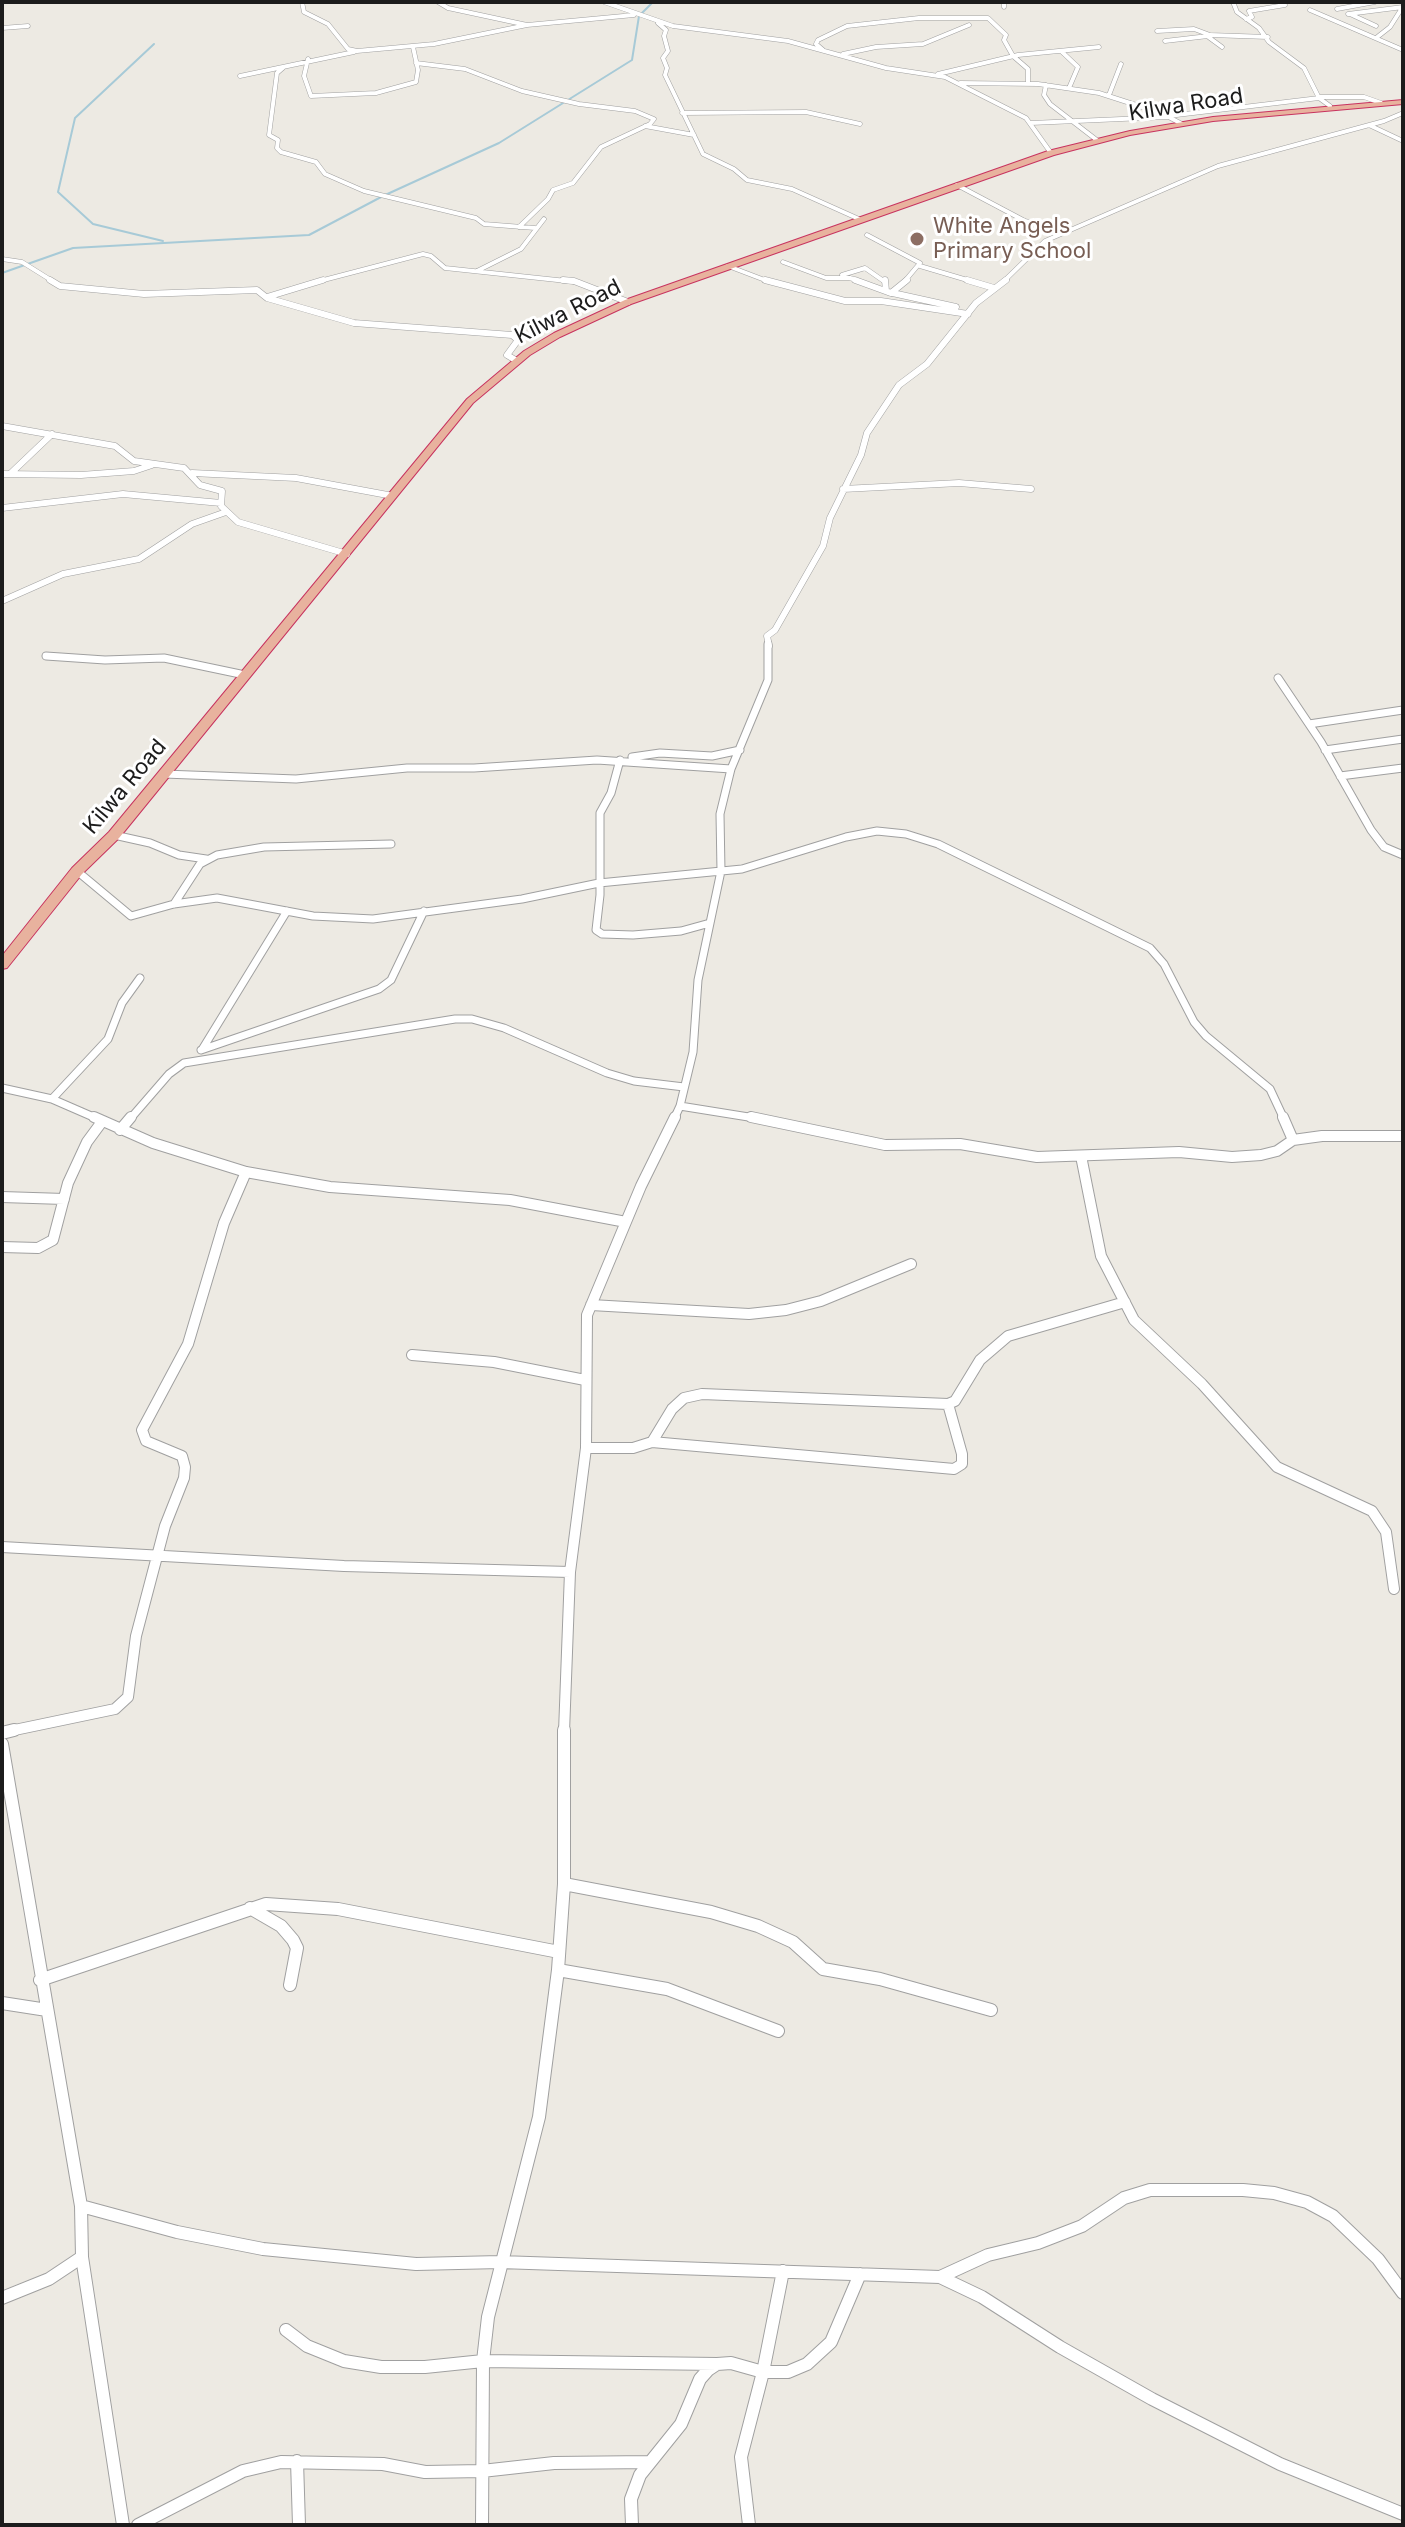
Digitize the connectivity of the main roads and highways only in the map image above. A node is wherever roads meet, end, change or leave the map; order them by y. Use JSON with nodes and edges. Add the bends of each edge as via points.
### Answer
{"nodes":[{"id":1,"x":1403,"y":102,"type":"edge"},
{"id":2,"x":2,"y":965,"type":"edge"}],
"edges":[{"from":1,"to":2,"type":"highway","name":"Kilwa Road","via":[[1182,124],[1051,153],[628,302],[557,335],[470,401]]}]}
